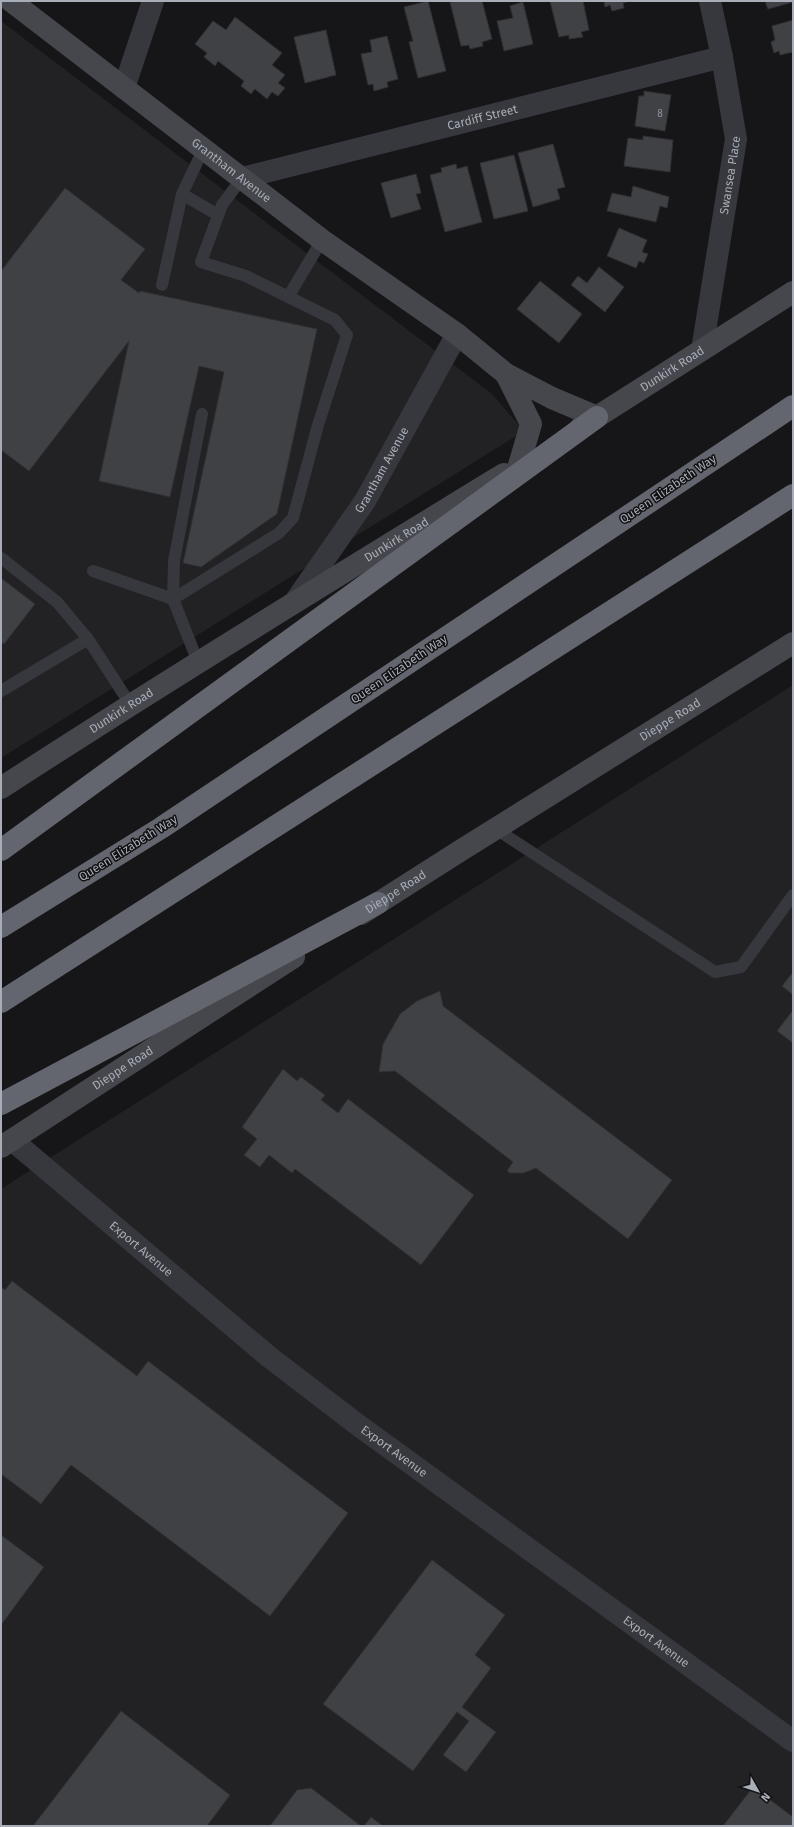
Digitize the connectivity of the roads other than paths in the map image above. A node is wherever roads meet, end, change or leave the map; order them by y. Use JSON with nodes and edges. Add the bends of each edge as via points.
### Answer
{"nodes":[{"id":1,"x":11,"y":1,"type":"edge"},
{"id":2,"x":153,"y":1,"type":"edge"},
{"id":3,"x":710,"y":1,"type":"edge"},
{"id":4,"x":722,"y":56,"type":"junction"},
{"id":5,"x":124,"y":88,"type":"junction"},
{"id":6,"x":204,"y":148,"type":"junction"},
{"id":7,"x":242,"y":178,"type":"junction"},
{"id":8,"x":182,"y":194,"type":"junction"},
{"id":9,"x":218,"y":215,"type":"junction"},
{"id":10,"x":322,"y":240,"type":"junction"},
{"id":11,"x":162,"y":285,"type":"dead end"},
{"id":12,"x":793,"y":292,"type":"edge"},
{"id":13,"x":288,"y":297,"type":"junction"},
{"id":14,"x":457,"y":334,"type":"junction"},
{"id":15,"x":702,"y":350,"type":"junction"},
{"id":16,"x":506,"y":374,"type":"junction"},
{"id":17,"x":793,"y":406,"type":"edge"},
{"id":18,"x":202,"y":414,"type":"dead end"},
{"id":19,"x":597,"y":417,"type":"junction"},
{"id":20,"x":519,"y":465,"type":"junction"},
{"id":21,"x":502,"y":486,"type":"junction"},
{"id":22,"x":793,"y":495,"type":"edge"},
{"id":23,"x":1,"y":558,"type":"edge"},
{"id":24,"x":93,"y":571,"type":"dead end"},
{"id":25,"x":173,"y":599,"type":"junction"},
{"id":26,"x":296,"y":600,"type":"junction"},
{"id":27,"x":88,"y":639,"type":"junction"},
{"id":28,"x":793,"y":643,"type":"edge"},
{"id":29,"x":198,"y":662,"type":"junction"},
{"id":30,"x":1,"y":691,"type":"edge"},
{"id":31,"x":130,"y":704,"type":"junction"},
{"id":32,"x":1,"y":788,"type":"edge"},
{"id":33,"x":496,"y":829,"type":"junction"},
{"id":34,"x":1,"y":850,"type":"edge"},
{"id":35,"x":793,"y":894,"type":"edge"},
{"id":36,"x":378,"y":903,"type":"junction"},
{"id":37,"x":1,"y":927,"type":"edge"},
{"id":38,"x":1,"y":1002,"type":"edge"},
{"id":39,"x":1,"y":1104,"type":"edge"},
{"id":40,"x":6,"y":1143,"type":"edge"},
{"id":41,"x":793,"y":1741,"type":"edge"}],
"edges":[{"from":1,"to":5,"type":"street","name":"Grantham Avenue"},
{"from":2,"to":5,"type":"street"},
{"from":3,"to":4,"type":"street","name":"Swansea Place"},
{"from":4,"to":7,"type":"street","name":"Cardiff Street"},
{"from":4,"to":15,"type":"street","name":"Swansea Place","via":[[736,139]]},
{"from":5,"to":6,"type":"street","name":"Grantham Avenue"},
{"from":6,"to":7,"type":"street","name":"Grantham Avenue"},
{"from":6,"to":8,"type":"lane"},
{"from":7,"to":9,"type":"lane","via":[[222,205]]},
{"from":7,"to":10,"type":"street","name":"Grantham Avenue"},
{"from":8,"to":9,"type":"lane"},
{"from":8,"to":11,"type":"lane"},
{"from":9,"to":13,"type":"lane","via":[[201,262],[246,276]]},
{"from":10,"to":13,"type":"lane"},
{"from":10,"to":14,"type":"street","name":"Grantham Avenue"},
{"from":12,"to":15,"type":"street","name":"Dunkirk Road"},
{"from":13,"to":25,"type":"lane","via":[[336,320],[347,335],[292,518],[279,533]]},
{"from":14,"to":16,"type":"street","name":"Grantham Avenue"},
{"from":14,"to":26,"type":"street","name":"Grantham Avenue","via":[[364,500]]},
{"from":15,"to":19,"type":"street","name":"Dunkirk Road"},
{"from":16,"to":19,"type":"street","name":"Grantham Avenue","via":[[552,398]]},
{"from":16,"to":20,"type":"street","name":"Grantham Avenue","via":[[531,424]]},
{"from":17,"to":37,"type":"highway","name":"Queen Elizabeth Way","via":[[168,823]]},
{"from":18,"to":25,"type":"lane","via":[[174,561]]},
{"from":19,"to":20,"type":"street","name":"Dunkirk Road"},
{"from":19,"to":21,"type":"highway"},
{"from":20,"to":21,"type":"highway"},
{"from":20,"to":26,"type":"street","name":"Dunkirk Road"},
{"from":21,"to":34,"type":"highway"},
{"from":22,"to":38,"type":"highway"},
{"from":23,"to":27,"type":"lane","via":[[57,602]]},
{"from":24,"to":25,"type":"lane"},
{"from":25,"to":29,"type":"lane"},
{"from":26,"to":29,"type":"street","name":"Dunkirk Road"},
{"from":27,"to":30,"type":"lane"},
{"from":27,"to":31,"type":"lane"},
{"from":28,"to":33,"type":"street","name":"Dieppe Road"},
{"from":29,"to":31,"type":"street","name":"Dunkirk Road"},
{"from":31,"to":32,"type":"street","name":"Dunkirk Road"},
{"from":33,"to":35,"type":"lane","via":[[715,972],[741,967]]},
{"from":33,"to":36,"type":"street","name":"Dieppe Road"},
{"from":36,"to":39,"type":"highway"},
{"from":36,"to":40,"type":"street","name":"Dieppe Road"},
{"from":40,"to":41,"type":"street","name":"Export Avenue","via":[[340,1412]]}]}
